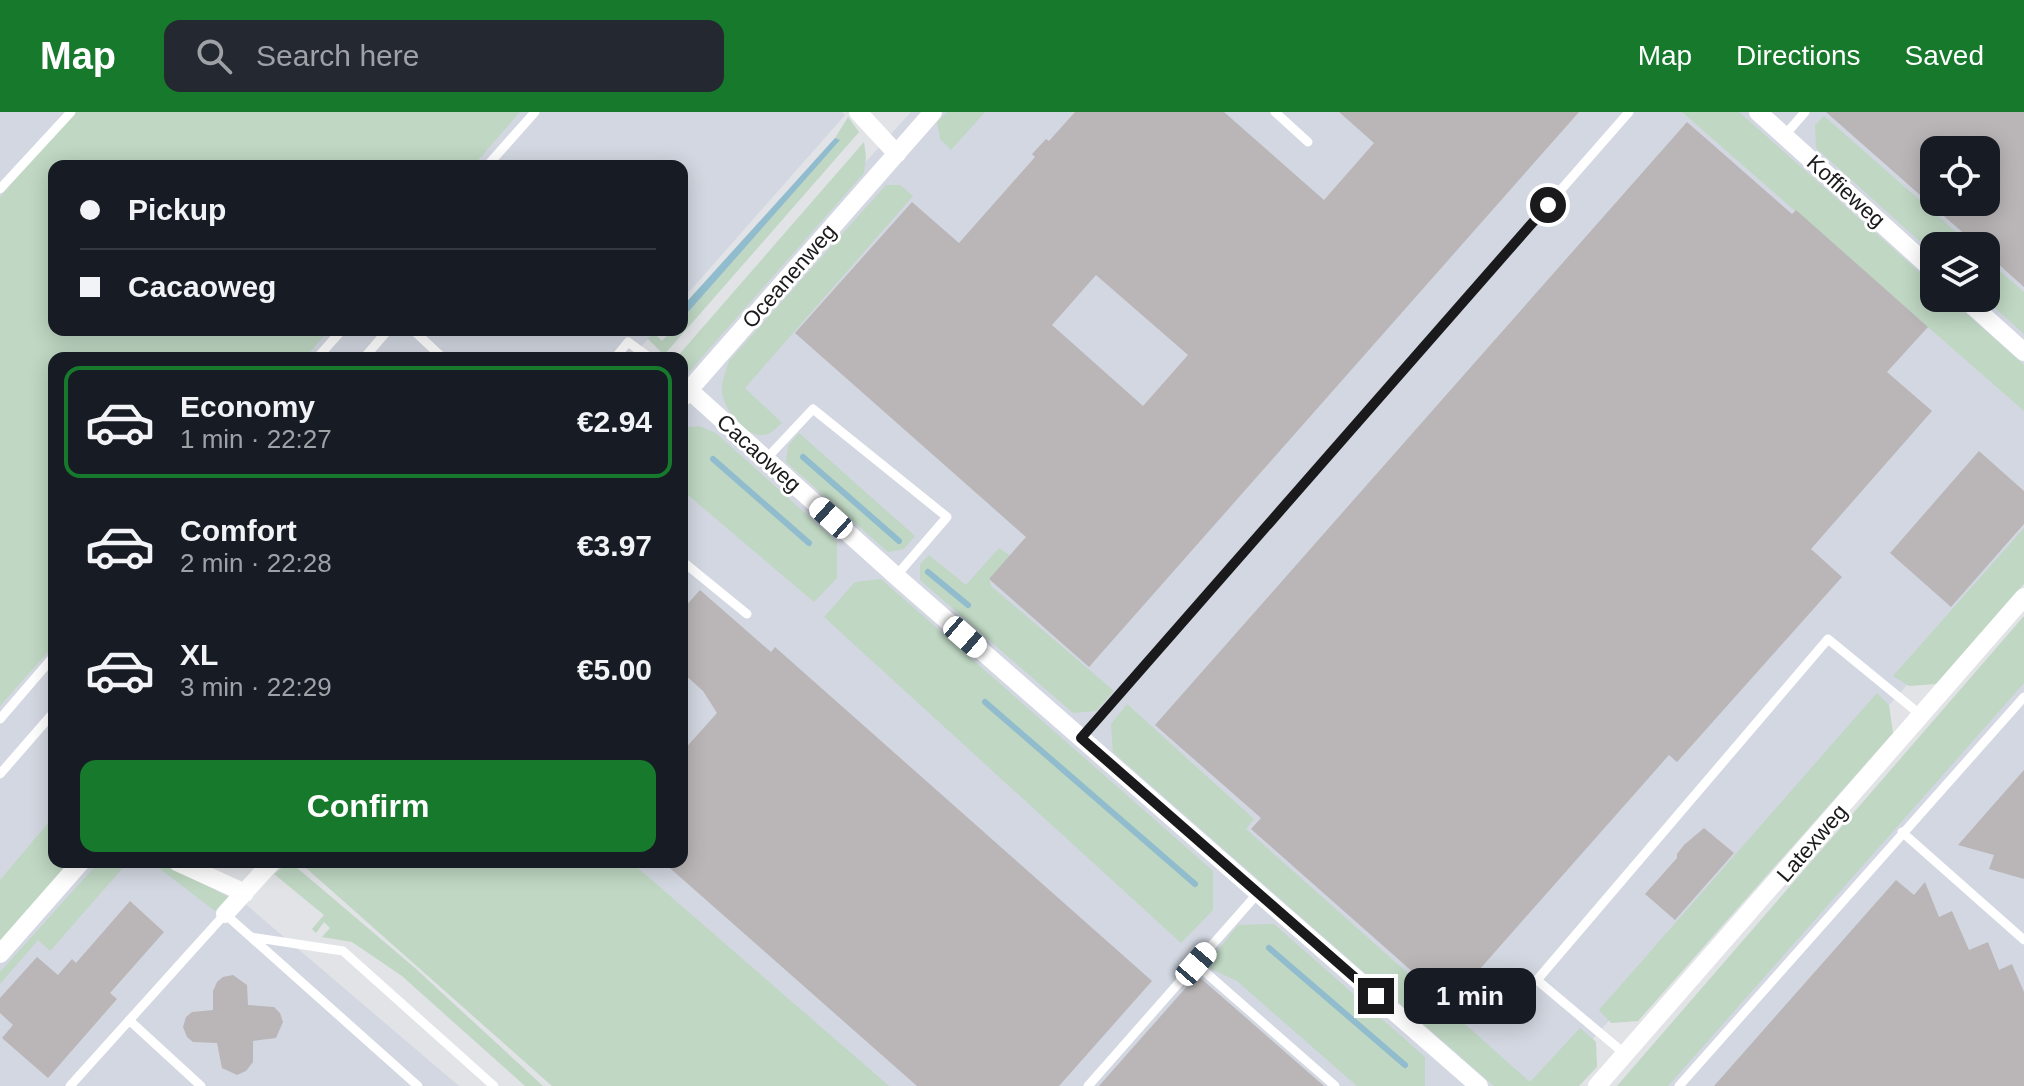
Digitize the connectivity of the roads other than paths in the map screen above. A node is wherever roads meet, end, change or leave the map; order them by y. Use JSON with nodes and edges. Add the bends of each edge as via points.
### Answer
{"nodes":[{"id":1,"x":71,"y":112,"type":"edge"},
{"id":2,"x":535,"y":112,"type":"edge"},
{"id":3,"x":858,"y":112,"type":"edge"},
{"id":4,"x":933,"y":112,"type":"edge"},
{"id":5,"x":1275,"y":112,"type":"edge"},
{"id":6,"x":1629,"y":112,"type":"edge"},
{"id":7,"x":1758,"y":112,"type":"edge"},
{"id":8,"x":1805,"y":112,"type":"edge"},
{"id":9,"x":1784,"y":136,"type":"junction"},
{"id":10,"x":1308,"y":142,"type":"dead end"},
{"id":11,"x":897,"y":154,"type":"junction"},
{"id":12,"x":492,"y":160,"type":"edge"},
{"id":13,"x":0,"y":189,"type":"edge"},
{"id":14,"x":1920,"y":258,"type":"edge"},
{"id":15,"x":1980,"y":312,"type":"edge"},
{"id":16,"x":337,"y":336,"type":"edge"},
{"id":17,"x":383,"y":336,"type":"edge"},
{"id":18,"x":419,"y":336,"type":"edge"},
{"id":19,"x":322,"y":352,"type":"edge"},
{"id":20,"x":369,"y":352,"type":"edge"},
{"id":21,"x":437,"y":352,"type":"edge"},
{"id":22,"x":620,"y":352,"type":"edge"},
{"id":23,"x":642,"y":352,"type":"edge"},
{"id":24,"x":2024,"y":352,"type":"edge"},
{"id":25,"x":688,"y":386,"type":"edge"},
{"id":26,"x":688,"y":393,"type":"edge"},
{"id":27,"x":766,"y":459,"type":"junction"},
{"id":28,"x":688,"y":566,"type":"edge"},
{"id":29,"x":896,"y":576,"type":"junction"},
{"id":30,"x":2024,"y":597,"type":"edge"},
{"id":31,"x":747,"y":614,"type":"dead end"},
{"id":32,"x":48,"y":663,"type":"edge"},
{"id":33,"x":2024,"y":697,"type":"edge"},
{"id":34,"x":1922,"y":716,"type":"junction"},
{"id":35,"x":0,"y":719,"type":"edge"},
{"id":36,"x":48,"y":719,"type":"edge"},
{"id":37,"x":1081,"y":738,"type":"junction"},
{"id":38,"x":0,"y":774,"type":"edge"},
{"id":39,"x":1902,"y":832,"type":"junction"},
{"id":40,"x":76,"y":868,"type":"edge"},
{"id":41,"x":190,"y":868,"type":"edge"},
{"id":42,"x":267,"y":868,"type":"edge"},
{"id":43,"x":245,"y":893,"type":"junction"},
{"id":44,"x":1258,"y":893,"type":"junction"},
{"id":45,"x":225,"y":914,"type":"junction"},
{"id":46,"x":251,"y":937,"type":"junction"},
{"id":47,"x":2024,"y":940,"type":"edge"},
{"id":48,"x":0,"y":954,"type":"edge"},
{"id":49,"x":1196,"y":964,"type":"junction"},
{"id":50,"x":129,"y":1020,"type":"junction"},
{"id":51,"x":1627,"y":1055,"type":"junction"},
{"id":52,"x":1470,"y":1083,"type":"edge"},
{"id":53,"x":70,"y":1086,"type":"edge"},
{"id":54,"x":201,"y":1086,"type":"edge"},
{"id":55,"x":418,"y":1086,"type":"edge"},
{"id":56,"x":494,"y":1086,"type":"edge"},
{"id":57,"x":1088,"y":1086,"type":"edge"},
{"id":58,"x":1335,"y":1086,"type":"edge"},
{"id":59,"x":1597,"y":1086,"type":"edge"},
{"id":60,"x":1679,"y":1086,"type":"edge"}],
"edges":[{"from":1,"to":13,"type":"lane"},
{"from":2,"to":12,"type":"lane"},
{"from":3,"to":11,"type":"street"},
{"from":4,"to":11,"type":"street","name":"Oceanenweg"},
{"from":5,"to":10,"type":"lane"},
{"from":6,"to":37,"type":"lane"},
{"from":7,"to":9,"type":"street","name":"Koffieweg"},
{"from":8,"to":9,"type":"lane"},
{"from":9,"to":14,"type":"street","name":"Koffieweg"},
{"from":11,"to":25,"type":"street","name":"Oceanenweg"},
{"from":15,"to":24,"type":"street"},
{"from":16,"to":19,"type":"lane"},
{"from":17,"to":20,"type":"lane"},
{"from":18,"to":21,"type":"lane"},
{"from":22,"to":23,"type":"lane","via":[[628,342]]},
{"from":26,"to":27,"type":"street","name":"Cacaoweg"},
{"from":27,"to":29,"type":"street","name":"Cacaoweg"},
{"from":27,"to":29,"type":"lane","via":[[813,409],[947,517]]},
{"from":28,"to":31,"type":"lane"},
{"from":29,"to":37,"type":"street","name":"Cacaoweg"},
{"from":30,"to":34,"type":"street","name":"Latexweg"},
{"from":32,"to":35,"type":"lane"},
{"from":33,"to":39,"type":"lane"},
{"from":34,"to":51,"type":"street","name":"Latexweg"},
{"from":34,"to":51,"type":"lane","via":[[1828,639],[1537,980]]},
{"from":36,"to":38,"type":"lane"},
{"from":37,"to":44,"type":"street","name":"Cacaoweg"},
{"from":39,"to":47,"type":"lane"},
{"from":39,"to":60,"type":"lane"},
{"from":40,"to":48,"type":"street"},
{"from":41,"to":43,"type":"street"},
{"from":42,"to":43,"type":"street"},
{"from":43,"to":45,"type":"street"},
{"from":44,"to":49,"type":"lane"},
{"from":44,"to":52,"type":"street","name":"Cacaoweg"},
{"from":45,"to":46,"type":"lane"},
{"from":45,"to":50,"type":"lane"},
{"from":46,"to":55,"type":"lane"},
{"from":46,"to":56,"type":"lane","via":[[343,951]]},
{"from":49,"to":57,"type":"lane"},
{"from":49,"to":58,"type":"lane"},
{"from":50,"to":53,"type":"lane"},
{"from":50,"to":54,"type":"lane"},
{"from":51,"to":59,"type":"street","name":"Latexweg"}]}
